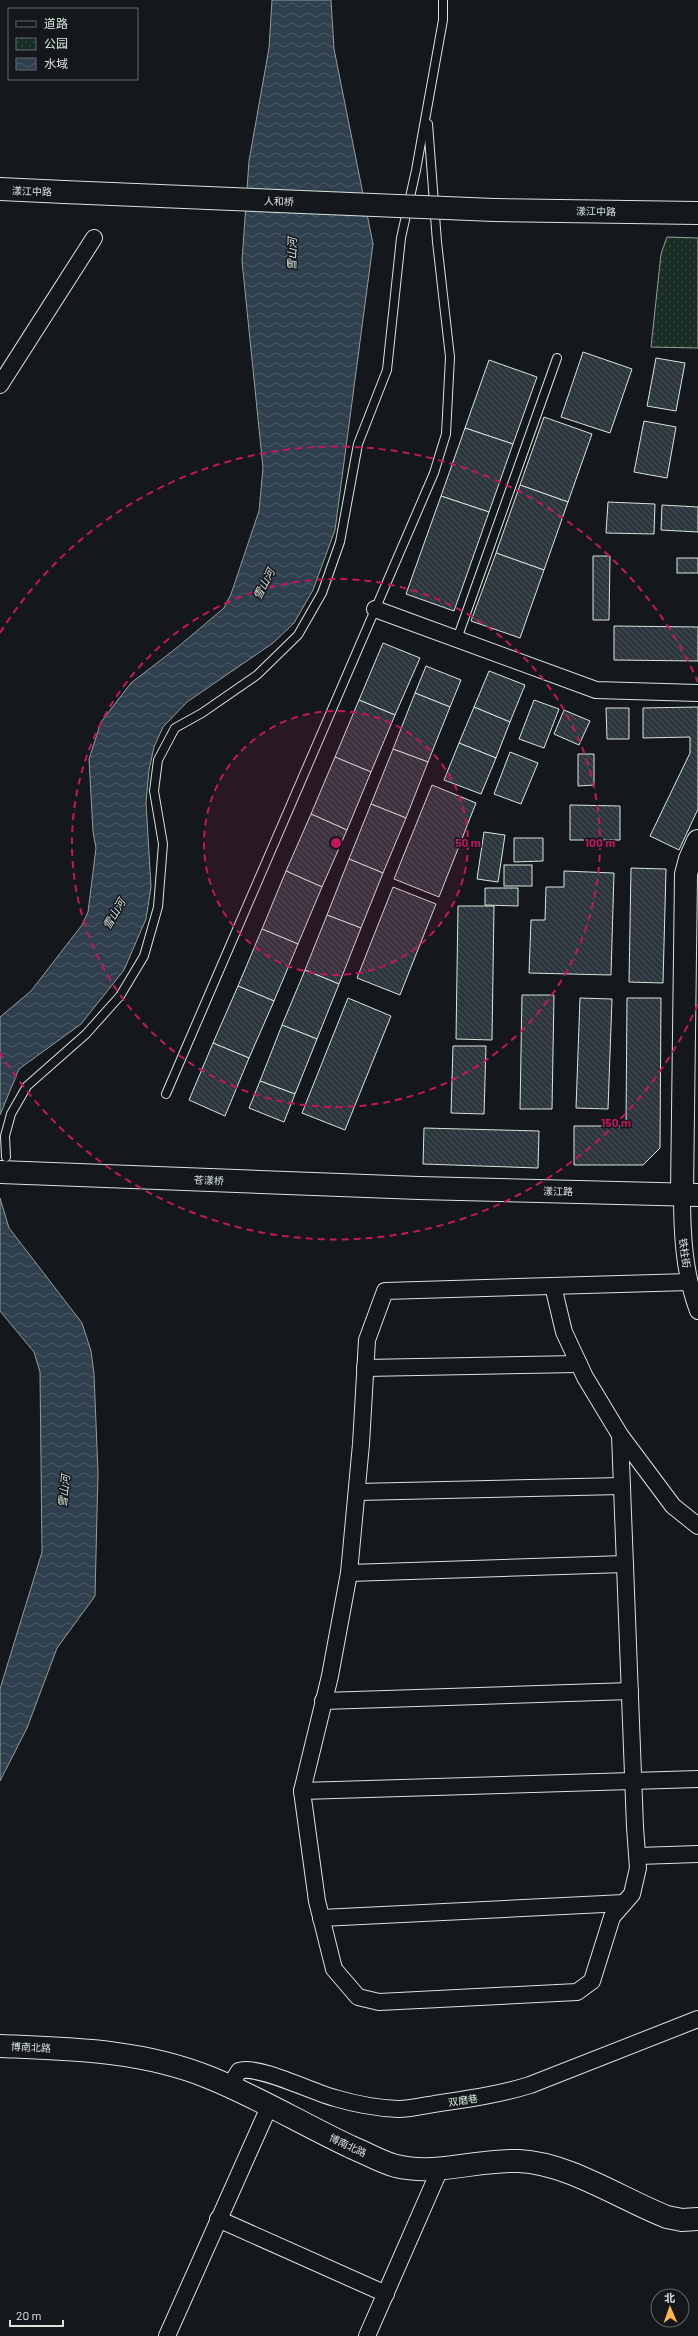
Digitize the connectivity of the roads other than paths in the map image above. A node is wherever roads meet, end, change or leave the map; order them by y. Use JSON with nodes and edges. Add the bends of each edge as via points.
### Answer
{"nodes":[{"id":1,"x":443,"y":0,"type":"edge"},
{"id":2,"x":427,"y":112,"type":"junction"},
{"id":3,"x":0,"y":189,"type":"edge"},
{"id":4,"x":64,"y":192,"type":"joint"},
{"id":5,"x":494,"y":210,"type":"joint"},
{"id":6,"x":698,"y":213,"type":"edge"},
{"id":7,"x":94,"y":238,"type":"dead end"},
{"id":8,"x":557,"y":358,"type":"dead end"},
{"id":9,"x":0,"y":385,"type":"edge"},
{"id":10,"x":375,"y":609,"type":"junction"},
{"id":11,"x":457,"y":639,"type":"junction"},
{"id":12,"x":698,"y":694,"type":"edge"},
{"id":13,"x":698,"y":841,"type":"edge"},
{"id":14,"x":166,"y":1094,"type":"dead end"},
{"id":15,"x":3,"y":1164,"type":"edge"},
{"id":16,"x":418,"y":1188,"type":"joint"},
{"id":17,"x":690,"y":1195,"type":"edge"},
{"id":18,"x":689,"y":1282,"type":"junction"},
{"id":19,"x":553,"y":1286,"type":"junction"},
{"id":20,"x":698,"y":1311,"type":"edge"},
{"id":21,"x":579,"y":1364,"type":"junction"},
{"id":22,"x":365,"y":1368,"type":"junction"},
{"id":23,"x":620,"y":1435,"type":"junction"},
{"id":24,"x":622,"y":1486,"type":"junction"},
{"id":25,"x":357,"y":1492,"type":"junction"},
{"id":26,"x":698,"y":1526,"type":"edge"},
{"id":27,"x":625,"y":1564,"type":"junction"},
{"id":28,"x":349,"y":1573,"type":"junction"},
{"id":29,"x":630,"y":1691,"type":"junction"},
{"id":30,"x":324,"y":1701,"type":"junction"},
{"id":31,"x":698,"y":1779,"type":"edge"},
{"id":32,"x":633,"y":1781,"type":"junction"},
{"id":33,"x":302,"y":1791,"type":"junction"},
{"id":34,"x":698,"y":1854,"type":"edge"},
{"id":35,"x":638,"y":1856,"type":"junction"},
{"id":36,"x":624,"y":1903,"type":"junction"},
{"id":37,"x":321,"y":1918,"type":"junction"},
{"id":38,"x":698,"y":2019,"type":"edge"},
{"id":39,"x":0,"y":2046,"type":"edge"},
{"id":40,"x":229,"y":2087,"type":"junction"},
{"id":41,"x":269,"y":2106,"type":"junction"},
{"id":42,"x":440,"y":2169,"type":"junction"},
{"id":43,"x":698,"y":2219,"type":"edge"},
{"id":44,"x":218,"y":2220,"type":"junction"},
{"id":45,"x":386,"y":2294,"type":"junction"},
{"id":46,"x":167,"y":2336,"type":"edge"},
{"id":47,"x":367,"y":2336,"type":"edge"}],
"edges":[{"from":1,"to":2,"type":"lane","via":[[443,20]]},
{"from":2,"to":10,"type":"lane","via":[[437,242],[450,357],[446,434],[434,473]]},
{"from":2,"to":15,"type":"lane","via":[[401,238],[387,370],[358,444],[340,542],[322,593],[298,635],[257,676],[175,728],[158,760],[154,791],[163,844],[158,907],[144,956],[120,996],[86,1034],[26,1086],[10,1114]]},
{"from":3,"to":4,"type":"main road","name":"漾江中路"},
{"from":4,"to":5,"type":"main road","name":"人和桥","bridge":true},
{"from":5,"to":6,"type":"main road","name":"漾江中路"},
{"from":7,"to":9,"type":"street"},
{"from":8,"to":11,"type":"lane"},
{"from":10,"to":11,"type":"street"},
{"from":10,"to":14,"type":"lane"},
{"from":11,"to":12,"type":"street","via":[[596,690]]},
{"from":13,"to":17,"type":"main road","via":[[686,874]]},
{"from":15,"to":16,"type":"main road","name":"苍漾桥"},
{"from":16,"to":17,"type":"main road","name":"漾江路"},
{"from":17,"to":18,"type":"street","name":"铁柱街","via":[[682,1231]]},
{"from":18,"to":19,"type":"street"},
{"from":18,"to":20,"type":"street","name":"铁柱街"},
{"from":19,"to":21,"type":"street","via":[[564,1332]]},
{"from":19,"to":22,"type":"street","via":[[385,1291],[367,1340]]},
{"from":21,"to":22,"type":"street"},
{"from":21,"to":23,"type":"street"},
{"from":22,"to":25,"type":"street"},
{"from":23,"to":24,"type":"street"},
{"from":23,"to":26,"type":"street","via":[[673,1506]]},
{"from":24,"to":25,"type":"street"},
{"from":24,"to":27,"type":"street"},
{"from":25,"to":28,"type":"street"},
{"from":27,"to":28,"type":"street"},
{"from":27,"to":29,"type":"street"},
{"from":28,"to":30,"type":"street"},
{"from":29,"to":30,"type":"street"},
{"from":29,"to":32,"type":"street"},
{"from":30,"to":33,"type":"street"},
{"from":31,"to":32,"type":"street"},
{"from":32,"to":33,"type":"street"},
{"from":32,"to":35,"type":"street"},
{"from":33,"to":37,"type":"street"},
{"from":34,"to":35,"type":"street"},
{"from":35,"to":36,"type":"street","via":[[632,1894]]},
{"from":36,"to":37,"type":"street"},
{"from":36,"to":37,"type":"street","via":[[612,1917],[592,1981],[577,1992],[379,2002],[358,1997],[334,1969]]},
{"from":38,"to":40,"type":"street","name":"双磨巷","via":[[502,2094],[400,2109],[334,2098],[254,2070],[239,2071]]},
{"from":39,"to":40,"type":"main road","name":"博南北路","via":[[120,2053],[182,2067]]},
{"from":40,"to":41,"type":"main road","name":"博南北路"},
{"from":41,"to":42,"type":"main road","name":"博南北路","via":[[343,2143],[395,2165],[411,2169]]},
{"from":41,"to":44,"type":"street"},
{"from":42,"to":43,"type":"main road","name":"博南北路","via":[[500,2162],[538,2164],[564,2171],[667,2217],[682,2220]]},
{"from":42,"to":45,"type":"street"},
{"from":44,"to":45,"type":"street"},
{"from":44,"to":46,"type":"street"},
{"from":45,"to":47,"type":"street"}]}
